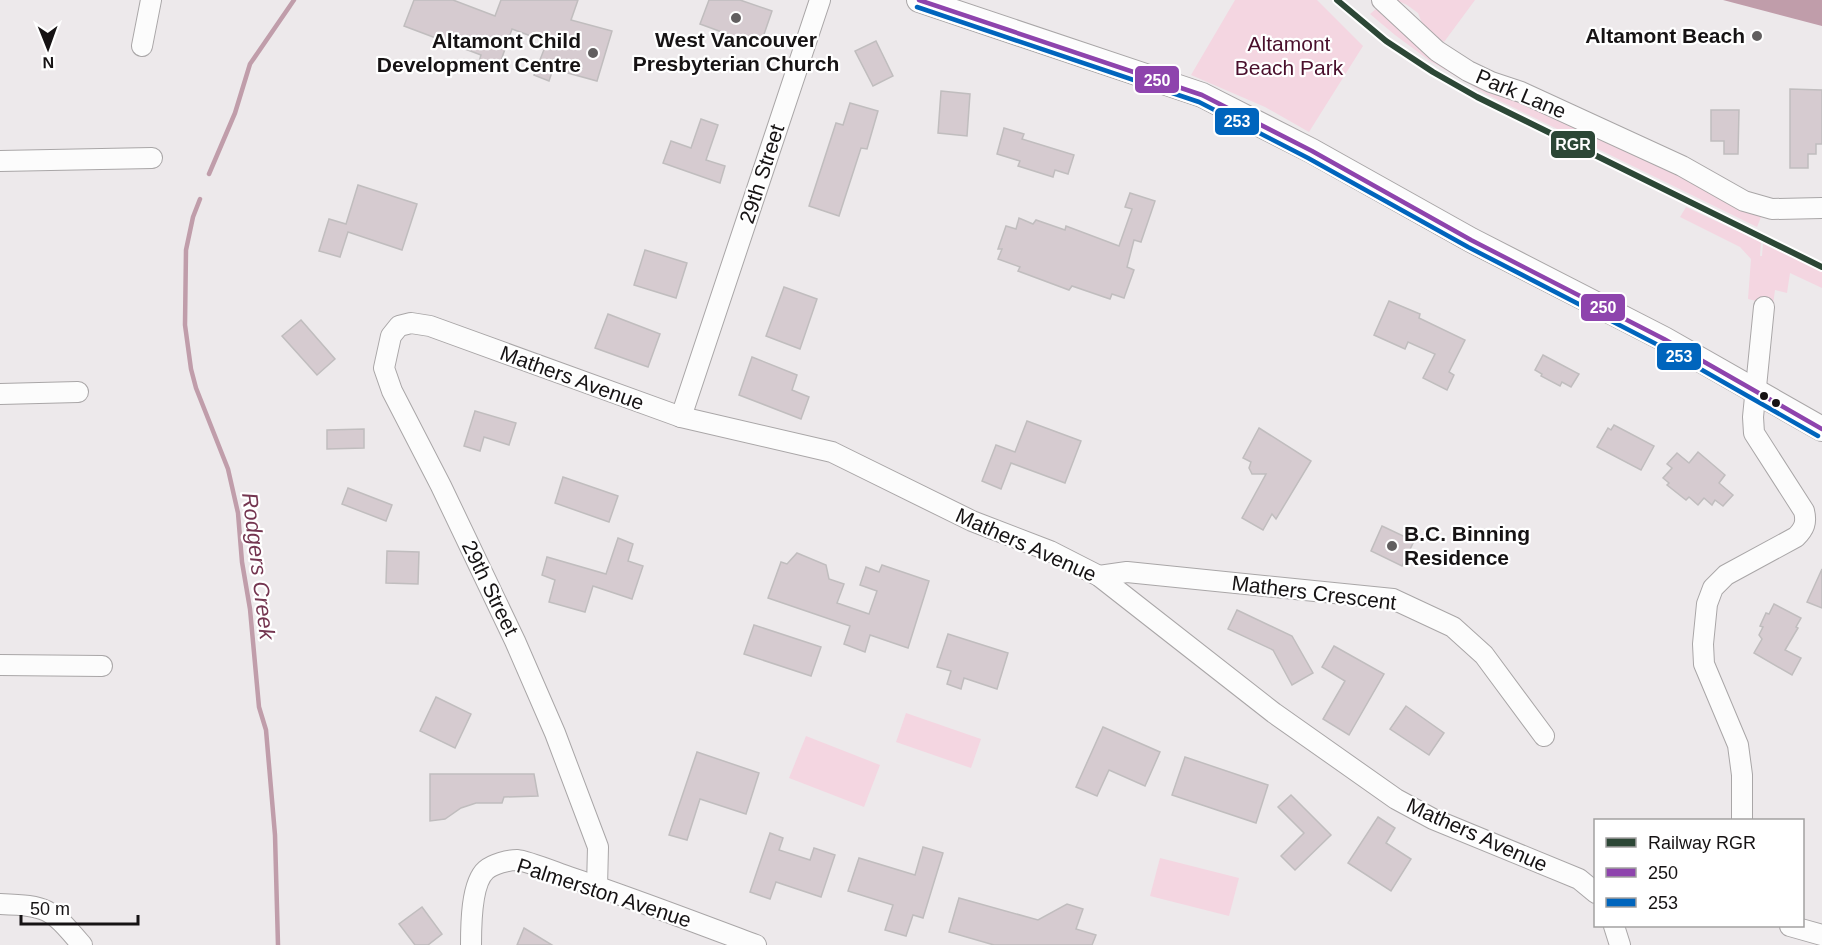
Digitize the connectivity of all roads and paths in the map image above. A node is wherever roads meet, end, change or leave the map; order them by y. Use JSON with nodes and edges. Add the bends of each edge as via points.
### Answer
{"nodes":[{"id":1,"x":151,"y":0,"type":"edge"},
{"id":2,"x":820,"y":0,"type":"edge"},
{"id":3,"x":919,"y":0,"type":"edge"},
{"id":4,"x":1382,"y":0,"type":"edge"},
{"id":5,"x":142,"y":46,"type":"dead end"},
{"id":6,"x":152,"y":158,"type":"dead end"},
{"id":7,"x":0,"y":161,"type":"edge"},
{"id":8,"x":1822,"y":208,"type":"edge"},
{"id":9,"x":1764,"y":307,"type":"dead end"},
{"id":10,"x":430,"y":326,"type":"joint"},
{"id":11,"x":1756,"y":390,"type":"junction"},
{"id":12,"x":78,"y":392,"type":"dead end"},
{"id":13,"x":0,"y":394,"type":"edge"},
{"id":14,"x":681,"y":417,"type":"junction"},
{"id":15,"x":1822,"y":429,"type":"edge"},
{"id":16,"x":1099,"y":576,"type":"junction"},
{"id":17,"x":0,"y":665,"type":"edge"},
{"id":18,"x":102,"y":666,"type":"dead end"},
{"id":19,"x":1544,"y":736,"type":"dead end"},
{"id":20,"x":1742,"y":819,"type":"edge"},
{"id":21,"x":597,"y":887,"type":"junction"},
{"id":22,"x":1594,"y":891,"type":"edge"},
{"id":23,"x":0,"y":904,"type":"edge"},
{"id":24,"x":1614,"y":927,"type":"edge"},
{"id":25,"x":1794,"y":927,"type":"edge"},
{"id":26,"x":1822,"y":935,"type":"edge"},
{"id":27,"x":82,"y":945,"type":"edge"},
{"id":28,"x":471,"y":945,"type":"edge"},
{"id":29,"x":756,"y":945,"type":"edge"},
{"id":30,"x":1620,"y":945,"type":"edge"}],
"edges":[{"from":1,"to":5,"type":"street"},
{"from":2,"to":14,"type":"street","name":"29th Street"},
{"from":3,"to":11,"type":"main road","via":[[1202,95]]},
{"from":4,"to":8,"type":"street","name":"Park Lane","via":[[1437,51],[1491,82],[1682,166],[1744,201],[1772,209]]},
{"from":6,"to":7,"type":"street"},
{"from":9,"to":11,"type":"street"},
{"from":10,"to":14,"type":"street","name":"Mathers Avenue"},
{"from":10,"to":21,"type":"street","name":"29th Street","via":[[399,326],[391,336],[384,368],[555,733],[598,848]]},
{"from":11,"to":15,"type":"main road"},
{"from":11,"to":20,"type":"street","via":[[1754,433],[1806,520],[1796,537],[1726,575],[1713,588],[1707,604],[1704,664],[1738,745]]},
{"from":12,"to":13,"type":"street"},
{"from":14,"to":16,"type":"street","name":"Mathers Avenue","via":[[832,452],[972,521],[1050,551]]},
{"from":16,"to":19,"type":"street","name":"Mathers Crescent","via":[[1127,572],[1393,598],[1453,627],[1484,655]]},
{"from":16,"to":22,"type":"street","name":"Mathers Avenue","via":[[1274,713],[1396,799],[1433,819],[1579,879]]},
{"from":17,"to":18,"type":"street"},
{"from":21,"to":28,"type":"street","name":"Palmerston Avenue","via":[[518,860],[502,862],[486,870],[475,895]]},
{"from":21,"to":29,"type":"street","name":"Palmerston Avenue"},
{"from":23,"to":27,"type":"street","via":[[50,911]]},
{"from":24,"to":30,"type":"street"},
{"from":25,"to":26,"type":"street"}]}
